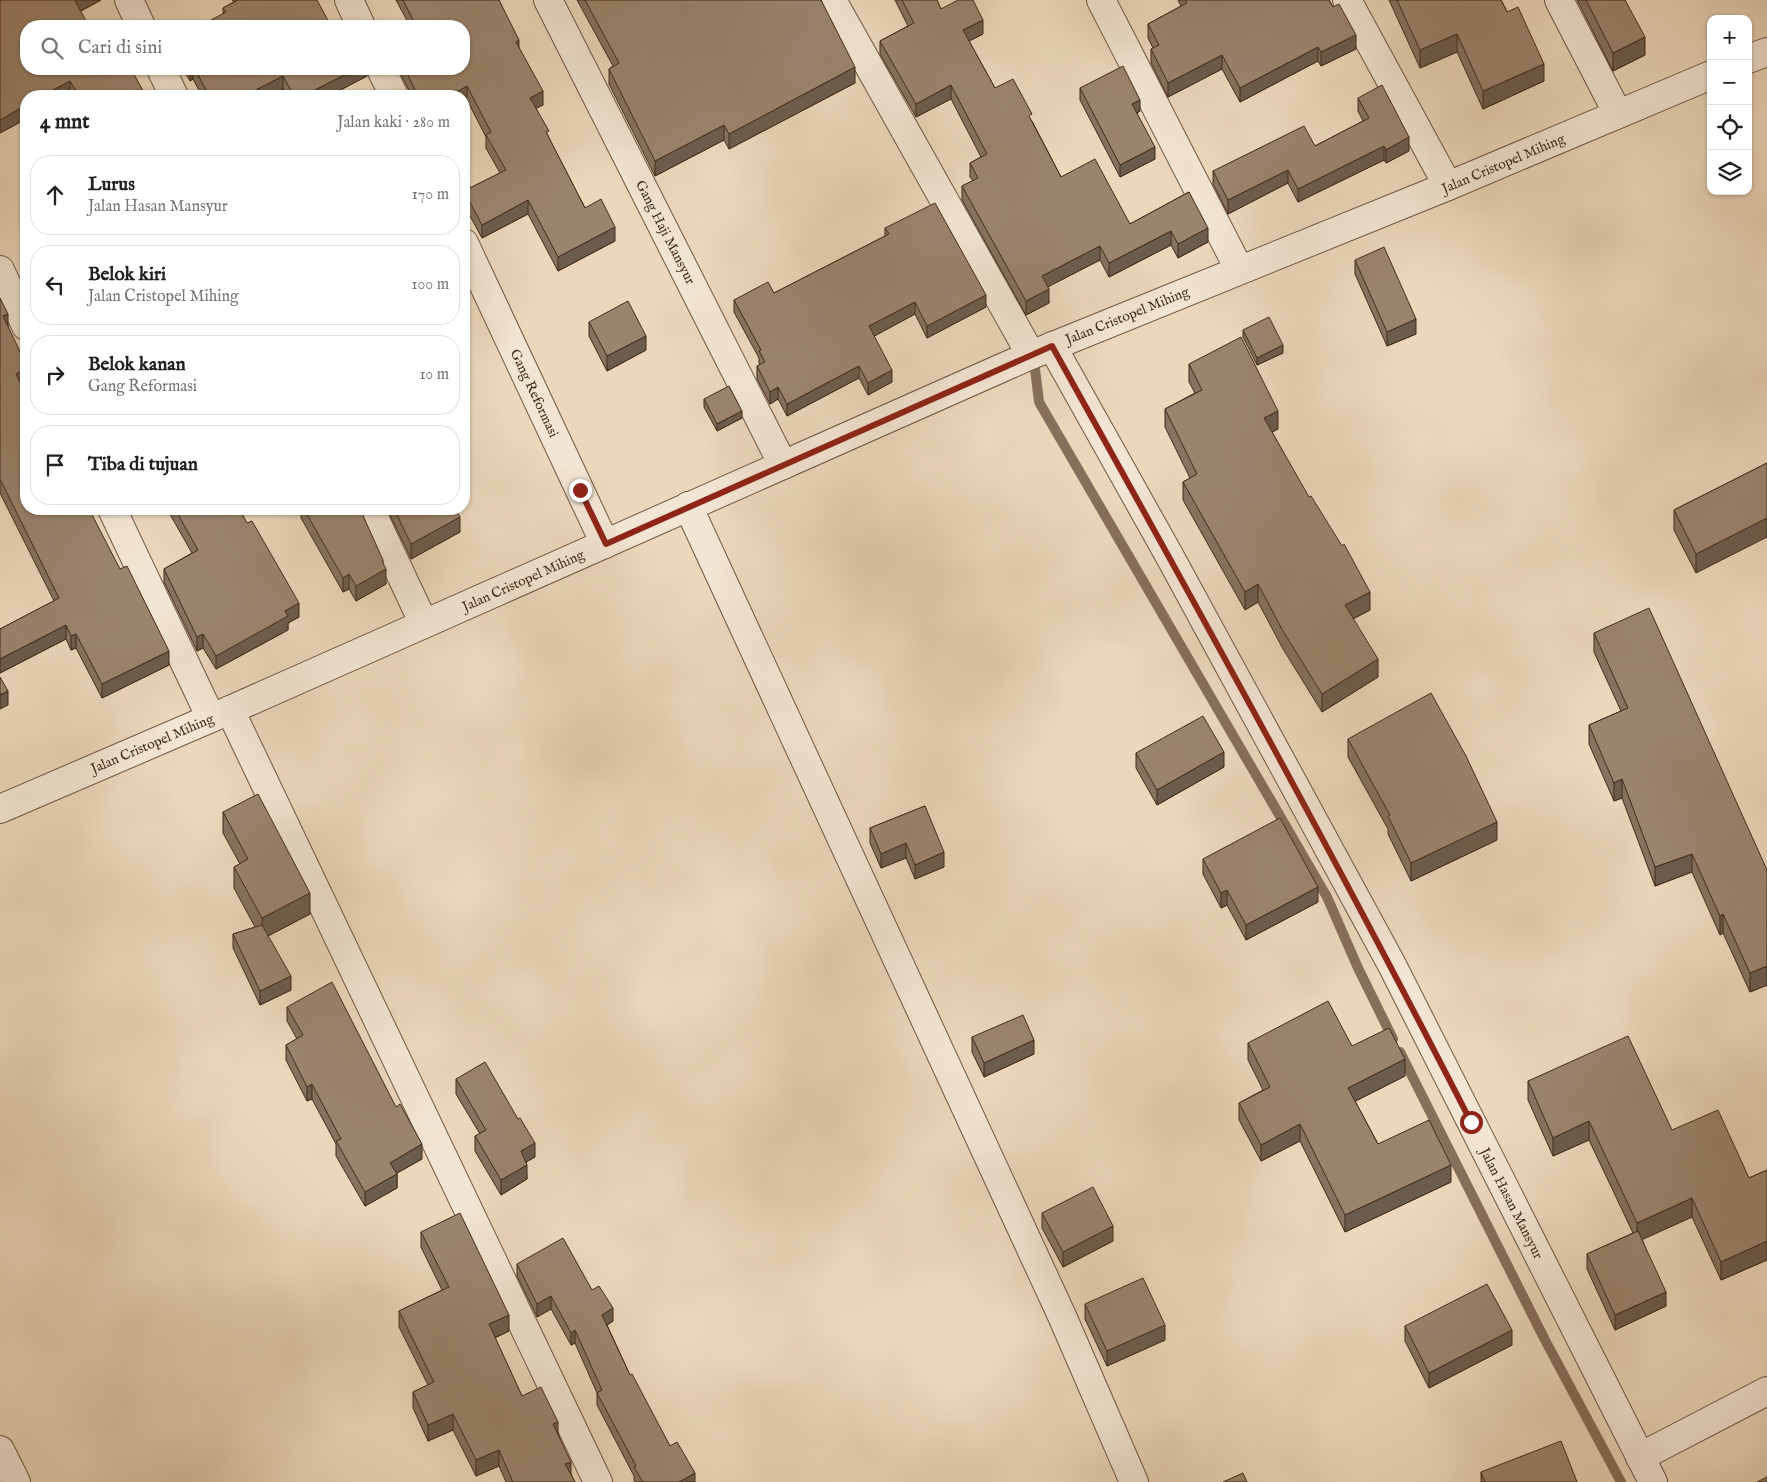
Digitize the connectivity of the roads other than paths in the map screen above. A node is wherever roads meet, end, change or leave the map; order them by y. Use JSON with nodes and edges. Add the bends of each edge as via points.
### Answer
{"nodes":[{"id":1,"x":129,"y":0,"type":"edge"},
{"id":2,"x":349,"y":0,"type":"edge"},
{"id":3,"x":548,"y":0,"type":"edge"},
{"id":4,"x":832,"y":0,"type":"edge"},
{"id":5,"x":1101,"y":0,"type":"edge"},
{"id":6,"x":1347,"y":0,"type":"edge"},
{"id":7,"x":1559,"y":0,"type":"edge"},
{"id":8,"x":138,"y":20,"type":"edge"},
{"id":9,"x":358,"y":20,"type":"edge"},
{"id":10,"x":1767,"y":52,"type":"edge"},
{"id":11,"x":1752,"y":58,"type":"edge"},
{"id":12,"x":164,"y":75,"type":"edge"},
{"id":13,"x":385,"y":75,"type":"edge"},
{"id":14,"x":1707,"y":77,"type":"edge"},
{"id":15,"x":171,"y":90,"type":"edge"},
{"id":16,"x":391,"y":90,"type":"edge"},
{"id":17,"x":1618,"y":114,"type":"junction"},
{"id":18,"x":1448,"y":186,"type":"junction"},
{"id":19,"x":470,"y":256,"type":"edge"},
{"id":20,"x":1239,"y":269,"type":"junction"},
{"id":21,"x":0,"y":270,"type":"edge"},
{"id":22,"x":20,"y":313,"type":"edge"},
{"id":23,"x":1041,"y":350,"type":"junction"},
{"id":24,"x":783,"y":465,"type":"junction"},
{"id":25,"x":688,"y":506,"type":"junction"},
{"id":26,"x":115,"y":515,"type":"edge"},
{"id":27,"x":373,"y":515,"type":"edge"},
{"id":28,"x":606,"y":544,"type":"junction"},
{"id":29,"x":424,"y":624,"type":"junction"},
{"id":30,"x":220,"y":714,"type":"junction"},
{"id":31,"x":0,"y":809,"type":"edge"},
{"id":32,"x":1767,"y":1391,"type":"edge"},
{"id":33,"x":0,"y":1450,"type":"edge"},
{"id":34,"x":1640,"y":1457,"type":"junction"},
{"id":35,"x":16,"y":1482,"type":"edge"},
{"id":36,"x":598,"y":1482,"type":"edge"},
{"id":37,"x":1134,"y":1482,"type":"edge"},
{"id":38,"x":1653,"y":1482,"type":"edge"}],
"edges":[{"from":1,"to":8,"type":"street"},
{"from":2,"to":9,"type":"street"},
{"from":3,"to":24,"type":"street","name":"Gang Haji Mansyur"},
{"from":4,"to":23,"type":"street","name":"Jalan Hasan Mansyur"},
{"from":5,"to":20,"type":"street"},
{"from":6,"to":18,"type":"street"},
{"from":7,"to":17,"type":"street"},
{"from":10,"to":11,"type":"street"},
{"from":12,"to":15,"type":"street"},
{"from":13,"to":16,"type":"street"},
{"from":14,"to":17,"type":"street","name":"Jalan Cristopel Mihing"},
{"from":17,"to":18,"type":"street","name":"Jalan Cristopel Mihing"},
{"from":18,"to":20,"type":"street","name":"Jalan Cristopel Mihing"},
{"from":19,"to":28,"type":"street","name":"Gang Reformasi"},
{"from":20,"to":23,"type":"street","name":"Jalan Cristopel Mihing"},
{"from":21,"to":22,"type":"street"},
{"from":23,"to":24,"type":"street","name":"Jalan Cristopel Mihing"},
{"from":23,"to":34,"type":"street","name":"Jalan Hasan Mansyur","via":[[1169,555],[1392,965]]},
{"from":24,"to":25,"type":"street","name":"Jalan Cristopel Mihing"},
{"from":25,"to":28,"type":"street","name":"Jalan Cristopel Mihing"},
{"from":25,"to":37,"type":"street","via":[[1062,1316]]},
{"from":26,"to":30,"type":"street"},
{"from":27,"to":29,"type":"street"},
{"from":28,"to":29,"type":"street","name":"Jalan Cristopel Mihing"},
{"from":29,"to":30,"type":"street","name":"Jalan Cristopel Mihing"},
{"from":30,"to":31,"type":"street","name":"Jalan Cristopel Mihing"},
{"from":30,"to":36,"type":"street"},
{"from":32,"to":34,"type":"street"},
{"from":33,"to":35,"type":"street"},
{"from":34,"to":38,"type":"street","name":"Jalan Hasan Mansyur"}]}
